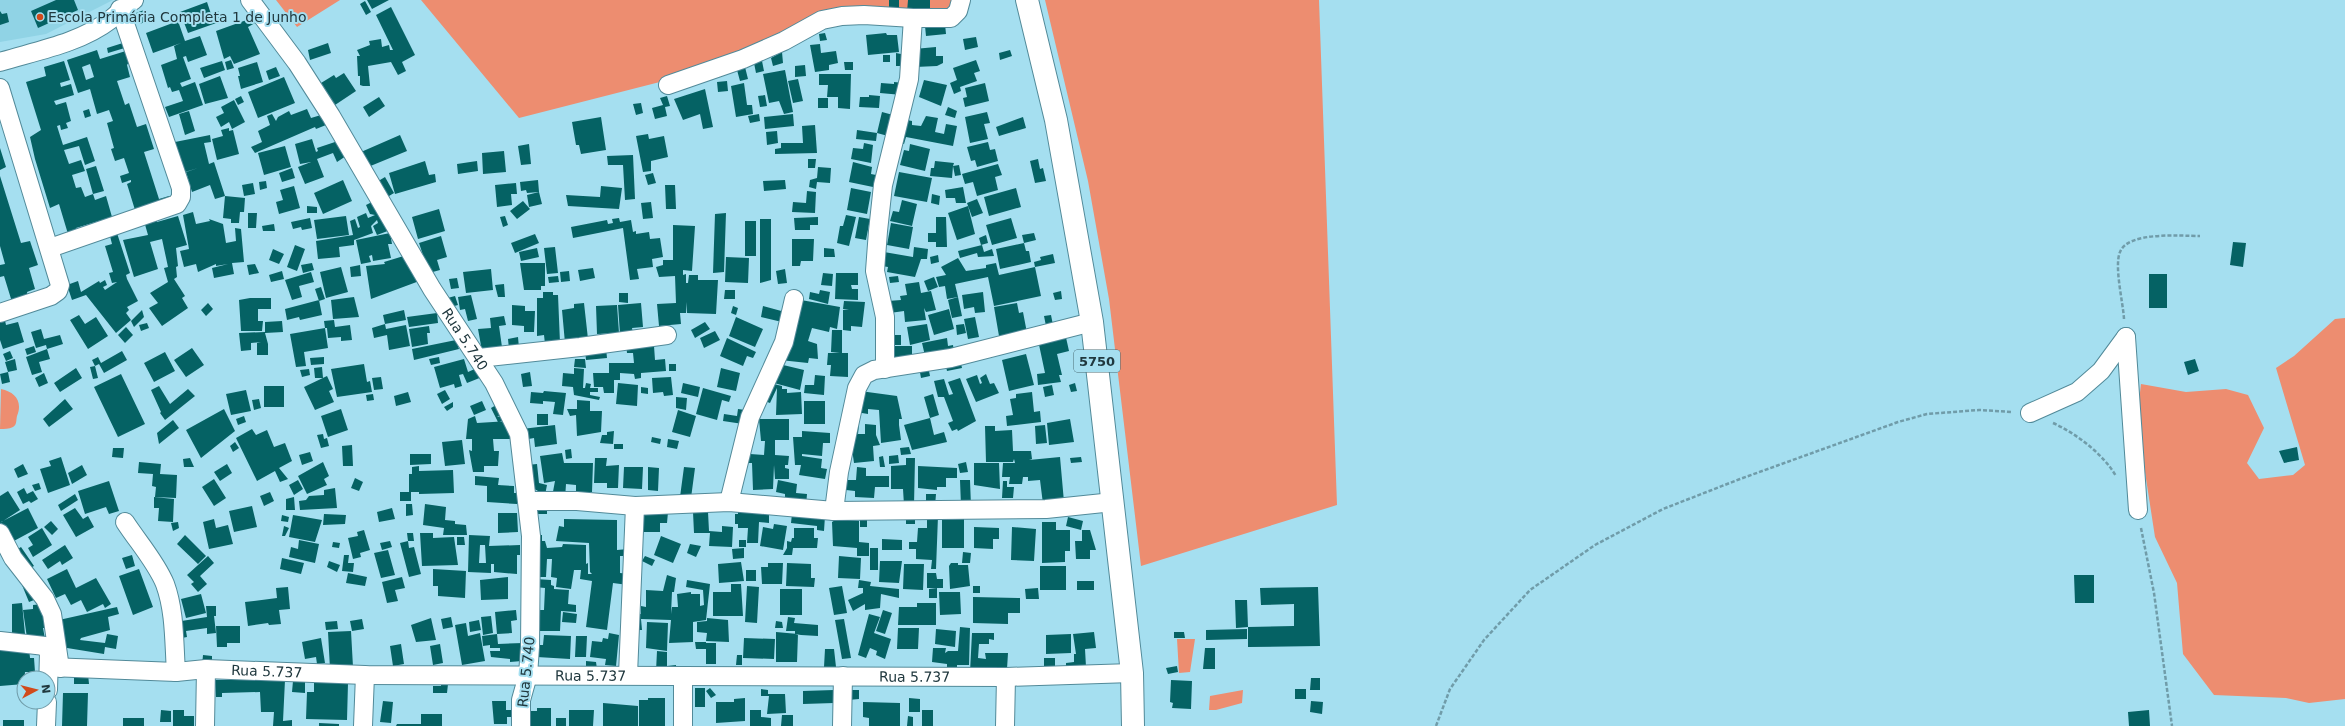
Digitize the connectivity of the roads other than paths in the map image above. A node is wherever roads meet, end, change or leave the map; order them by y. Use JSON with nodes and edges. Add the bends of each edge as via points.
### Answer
{"nodes":[{"id":1,"x":250,"y":0,"type":"edge"},
{"id":2,"x":961,"y":0,"type":"edge"},
{"id":3,"x":1026,"y":0,"type":"edge"},
{"id":4,"x":127,"y":5,"type":"edge"},
{"id":5,"x":913,"y":18,"type":"junction"},
{"id":6,"x":0,"y":62,"type":"edge"},
{"id":7,"x":668,"y":85,"type":"dead end"},
{"id":8,"x":0,"y":88,"type":"edge"},
{"id":9,"x":50,"y":248,"type":"junction"},
{"id":10,"x":794,"y":299,"type":"dead end"},
{"id":11,"x":0,"y":313,"type":"edge"},
{"id":12,"x":1092,"y":322,"type":"junction"},
{"id":13,"x":667,"y":335,"type":"dead end"},
{"id":14,"x":479,"y":358,"type":"junction"},
{"id":15,"x":885,"y":369,"type":"junction"},
{"id":16,"x":2030,"y":413,"type":"road end"},
{"id":17,"x":528,"y":501,"type":"junction"},
{"id":18,"x":728,"y":502,"type":"junction"},
{"id":19,"x":1113,"y":502,"type":"junction"},
{"id":20,"x":635,"y":506,"type":"junction"},
{"id":21,"x":2138,"y":510,"type":"road end"},
{"id":22,"x":834,"y":511,"type":"junction"},
{"id":23,"x":125,"y":522,"type":"dead end"},
{"id":24,"x":0,"y":533,"type":"edge"},
{"id":25,"x":0,"y":641,"type":"edge"},
{"id":26,"x":55,"y":667,"type":"junction"},
{"id":27,"x":206,"y":669,"type":"junction"},
{"id":28,"x":54,"y":670,"type":"edge"},
{"id":29,"x":176,"y":672,"type":"junction"},
{"id":30,"x":1132,"y":673,"type":"junction"},
{"id":31,"x":364,"y":675,"type":"junction"},
{"id":32,"x":528,"y":675,"type":"junction"},
{"id":33,"x":628,"y":675,"type":"junction"},
{"id":34,"x":684,"y":676,"type":"junction"},
{"id":35,"x":844,"y":676,"type":"junction"},
{"id":36,"x":1006,"y":677,"type":"junction"},
{"id":37,"x":47,"y":710,"type":"edge"},
{"id":38,"x":46,"y":726,"type":"edge"},
{"id":39,"x":205,"y":726,"type":"edge"},
{"id":40,"x":363,"y":726,"type":"edge"},
{"id":41,"x":521,"y":726,"type":"edge"},
{"id":42,"x":683,"y":726,"type":"edge"},
{"id":43,"x":842,"y":726,"type":"edge"},
{"id":44,"x":1004,"y":726,"type":"edge"},
{"id":45,"x":1133,"y":726,"type":"edge"}],
"edges":[{"from":1,"to":14,"type":"street","name":"Rua 5.740","via":[[331,116],[432,289]]},
{"from":2,"to":5,"type":"street","via":[[958,11],[951,18]]},
{"from":3,"to":12,"type":"main road","number":"5750","via":[[1056,120]]},
{"from":4,"to":6,"type":"street","via":[[110,20],[76,38]]},
{"from":4,"to":9,"type":"street","via":[[181,188],[181,197],[176,204]]},
{"from":5,"to":7,"type":"street","via":[[864,15],[822,20],[784,41],[743,59]]},
{"from":5,"to":15,"type":"street","via":[[909,79],[883,185],[878,231],[875,271],[885,317]]},
{"from":8,"to":9,"type":"street"},
{"from":9,"to":11,"type":"street","via":[[60,285],[58,291],[51,296]]},
{"from":10,"to":18,"type":"street","via":[[784,342],[750,418]]},
{"from":12,"to":15,"type":"street","via":[[951,358]]},
{"from":12,"to":19,"type":"main road","number":"5750"},
{"from":13,"to":14,"type":"street"},
{"from":14,"to":17,"type":"street","name":"Rua 5.740","via":[[519,434]]},
{"from":15,"to":22,"type":"street","via":[[874,370],[864,375],[857,388],[839,472]]},
{"from":16,"to":21,"type":"street","via":[[2077,392],[2101,371],[2126,337]]},
{"from":17,"to":20,"type":"street","via":[[576,501]]},
{"from":17,"to":32,"type":"street","name":"Rua 5.740","via":[[531,536]]},
{"from":18,"to":20,"type":"street"},
{"from":18,"to":22,"type":"street"},
{"from":19,"to":22,"type":"street","via":[[1046,509]]},
{"from":19,"to":30,"type":"main road","number":"5750"},
{"from":20,"to":33,"type":"street"},
{"from":23,"to":29,"type":"street","via":[[164,583],[169,599]]},
{"from":24,"to":26,"type":"street","via":[[13,558],[45,599],[52,614]]},
{"from":25,"to":26,"type":"street","via":[[45,646]]},
{"from":26,"to":28,"type":"street"},
{"from":26,"to":29,"type":"street","name":"Rua 5.737"},
{"from":27,"to":29,"type":"street","name":"Rua 5.737"},
{"from":27,"to":31,"type":"street","name":"Rua 5.737"},
{"from":27,"to":39,"type":"street"},
{"from":30,"to":36,"type":"street","name":"Rua 5.737"},
{"from":30,"to":45,"type":"main road","number":"5750"},
{"from":31,"to":32,"type":"street","name":"Rua 5.737"},
{"from":31,"to":40,"type":"street"},
{"from":32,"to":33,"type":"street","name":"Rua 5.737"},
{"from":32,"to":41,"type":"street","name":"Rua 5.740","via":[[522,700]]},
{"from":33,"to":34,"type":"street","name":"Rua 5.737"},
{"from":34,"to":35,"type":"street","name":"Rua 5.737"},
{"from":34,"to":42,"type":"street"},
{"from":35,"to":36,"type":"street","name":"Rua 5.737"},
{"from":35,"to":43,"type":"street"},
{"from":36,"to":44,"type":"street"},
{"from":37,"to":38,"type":"street"}]}
